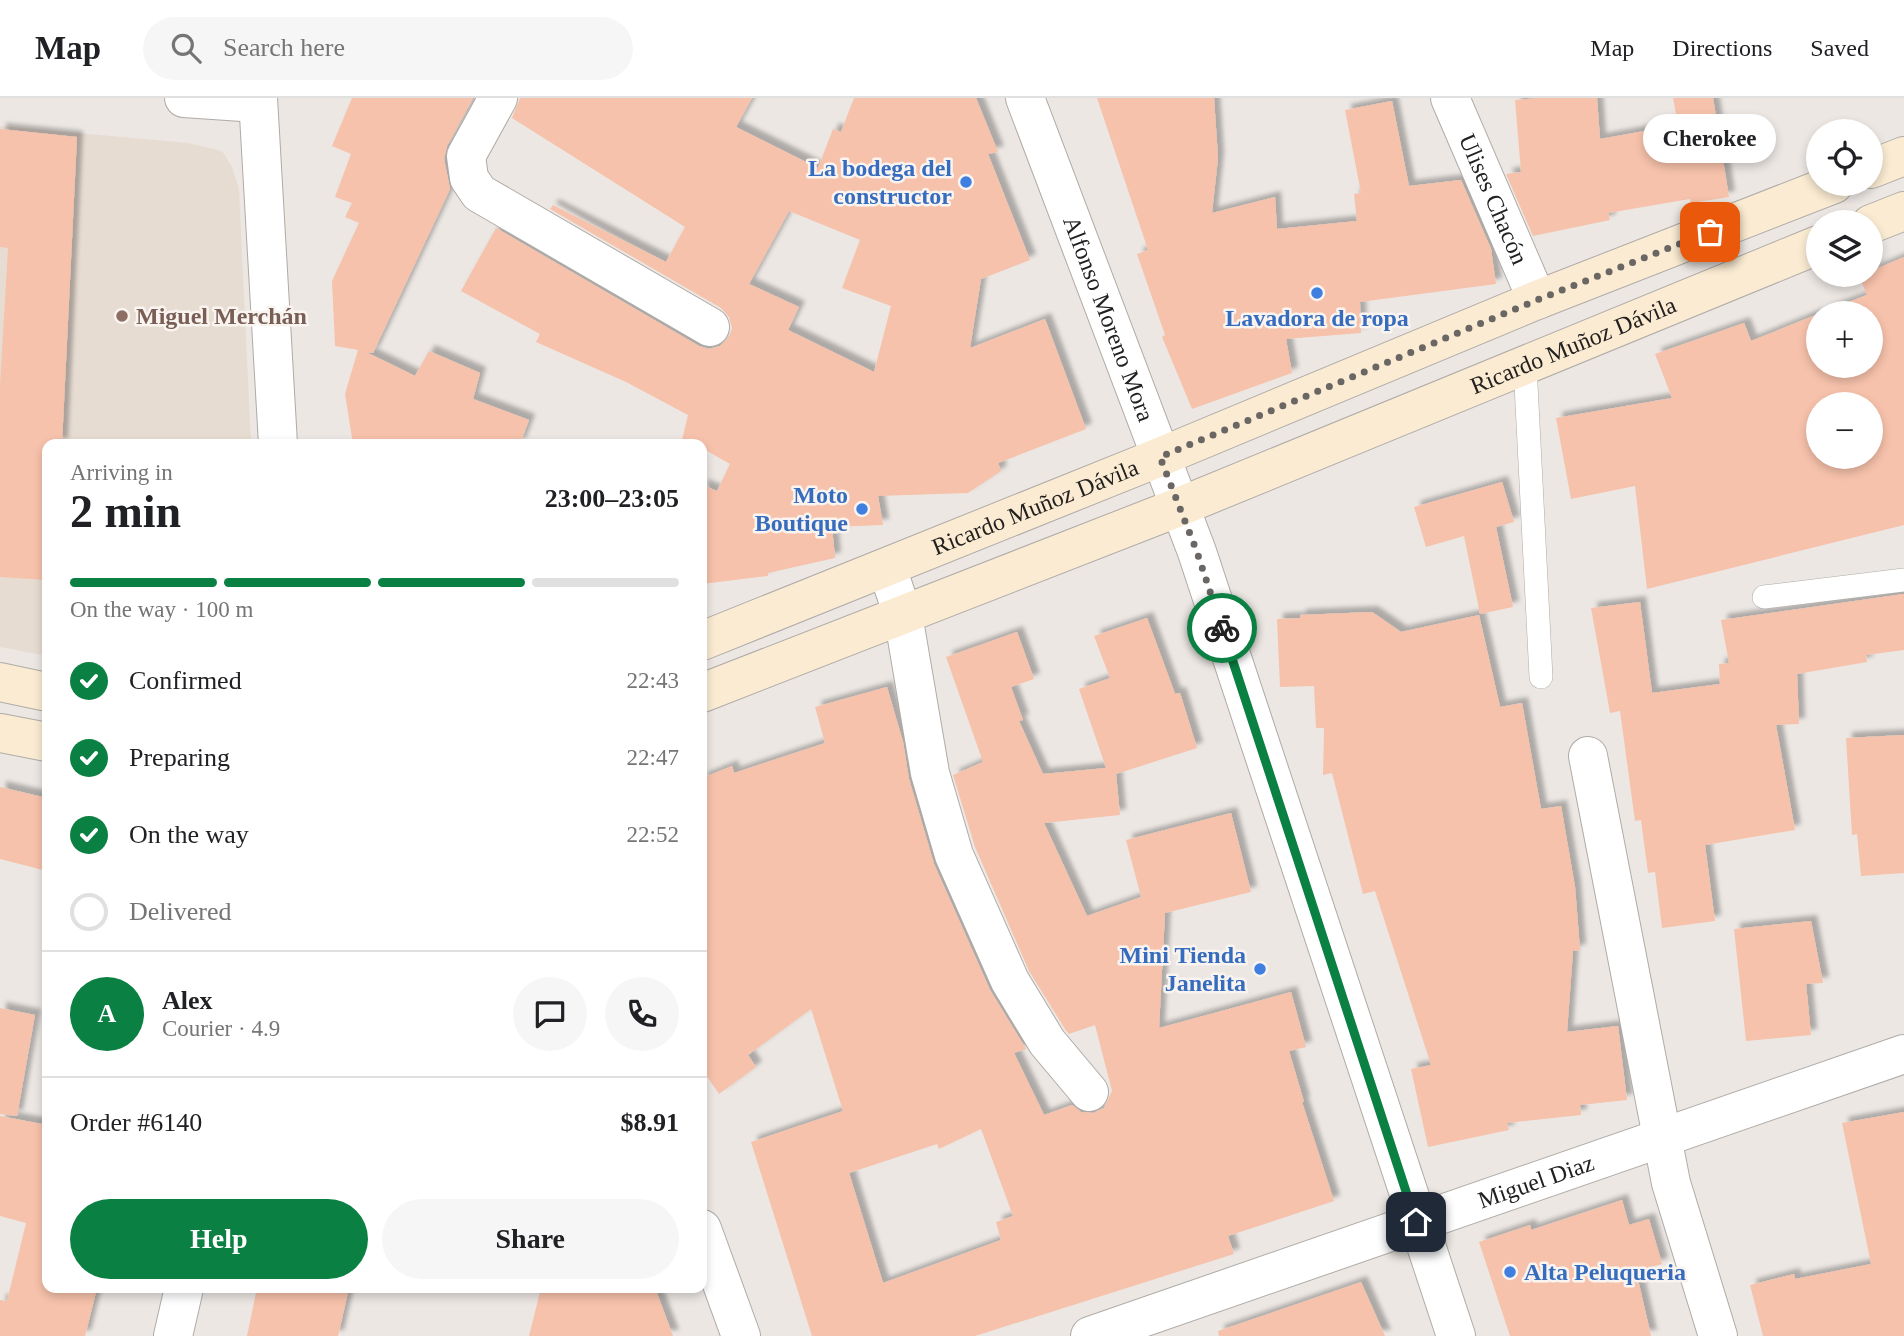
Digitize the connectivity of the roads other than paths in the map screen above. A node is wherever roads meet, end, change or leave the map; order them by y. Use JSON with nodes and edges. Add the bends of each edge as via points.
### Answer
{"nodes":[{"id":1,"x":184,"y":98,"type":"edge"},
{"id":2,"x":498,"y":98,"type":"edge"},
{"id":3,"x":1025,"y":98,"type":"edge"},
{"id":4,"x":1450,"y":98,"type":"edge"},
{"id":5,"x":258,"y":100,"type":"edge"},
{"id":6,"x":1904,"y":156,"type":"edge"},
{"id":7,"x":1883,"y":164,"type":"edge"},
{"id":8,"x":1806,"y":195,"type":"edge"},
{"id":9,"x":1904,"y":211,"type":"edge"},
{"id":10,"x":1883,"y":219,"type":"edge"},
{"id":11,"x":1806,"y":251,"type":"edge"},
{"id":12,"x":1537,"y":300,"type":"junction"},
{"id":13,"x":710,"y":327,"type":"dead end"},
{"id":14,"x":1525,"y":365,"type":"junction"},
{"id":15,"x":278,"y":439,"type":"edge"},
{"id":16,"x":1160,"y":457,"type":"junction"},
{"id":17,"x":1179,"y":507,"type":"junction"},
{"id":18,"x":887,"y":568,"type":"junction"},
{"id":19,"x":1904,"y":580,"type":"edge"},
{"id":20,"x":1764,"y":597,"type":"dead end"},
{"id":21,"x":903,"y":615,"type":"junction"},
{"id":22,"x":707,"y":639,"type":"edge"},
{"id":23,"x":1541,"y":677,"type":"dead end"},
{"id":24,"x":0,"y":682,"type":"edge"},
{"id":25,"x":42,"y":691,"type":"edge"},
{"id":26,"x":707,"y":691,"type":"edge"},
{"id":27,"x":0,"y":733,"type":"edge"},
{"id":28,"x":42,"y":741,"type":"edge"},
{"id":29,"x":1588,"y":756,"type":"dead end"},
{"id":30,"x":1904,"y":1054,"type":"edge"},
{"id":31,"x":1089,"y":1092,"type":"dead end"},
{"id":32,"x":1661,"y":1138,"type":"junction"},
{"id":33,"x":1416,"y":1222,"type":"junction"},
{"id":34,"x":707,"y":1243,"type":"edge"},
{"id":35,"x":183,"y":1293,"type":"edge"},
{"id":36,"x":173,"y":1336,"type":"edge"},
{"id":37,"x":741,"y":1336,"type":"edge"},
{"id":38,"x":1090,"y":1336,"type":"edge"},
{"id":39,"x":1455,"y":1336,"type":"edge"},
{"id":40,"x":1718,"y":1336,"type":"edge"}],
"edges":[{"from":1,"to":5,"type":"street"},
{"from":2,"to":13,"type":"street","via":[[466,156],[470,178],[479,193]]},
{"from":3,"to":16,"type":"street","name":"Alfonso Moreno Mora"},
{"from":4,"to":12,"type":"street","name":"Ulises Chacón"},
{"from":5,"to":15,"type":"street"},
{"from":6,"to":7,"type":"main road"},
{"from":8,"to":12,"type":"main road","name":"Ricardo Muñoz Dávila"},
{"from":9,"to":10,"type":"main road"},
{"from":11,"to":14,"type":"main road","name":"Ricardo Muñoz Dávila"},
{"from":12,"to":16,"type":"main road","name":"Ricardo Muñoz Dávila"},
{"from":14,"to":17,"type":"main road","name":"Ricardo Muñoz Dávila"},
{"from":14,"to":23,"type":"lane"},
{"from":16,"to":17,"type":"street","name":"Alfonso Moreno Mora"},
{"from":16,"to":18,"type":"main road","name":"Ricardo Muñoz Dávila"},
{"from":17,"to":21,"type":"main road","name":"Ricardo Muñoz Dávila"},
{"from":17,"to":33,"type":"street","name":"Alfonso Moreno Mora"},
{"from":18,"to":21,"type":"street"},
{"from":18,"to":22,"type":"main road","name":"Ricardo Muñoz Dávila"},
{"from":19,"to":20,"type":"lane"},
{"from":21,"to":26,"type":"main road","name":"Ricardo Muñoz Dávila"},
{"from":21,"to":31,"type":"street","via":[[930,773],[954,855],[1010,981],[1047,1042]]},
{"from":24,"to":25,"type":"main road"},
{"from":27,"to":28,"type":"main road"},
{"from":29,"to":32,"type":"street"},
{"from":30,"to":32,"type":"street","name":"Miguel Diaz"},
{"from":32,"to":33,"type":"street","name":"Miguel Diaz"},
{"from":32,"to":40,"type":"street"},
{"from":33,"to":38,"type":"street","name":"Miguel Diaz"},
{"from":33,"to":39,"type":"street","name":"Alfonso Moreno Mora"},
{"from":34,"to":37,"type":"street"},
{"from":35,"to":36,"type":"street"}]}
